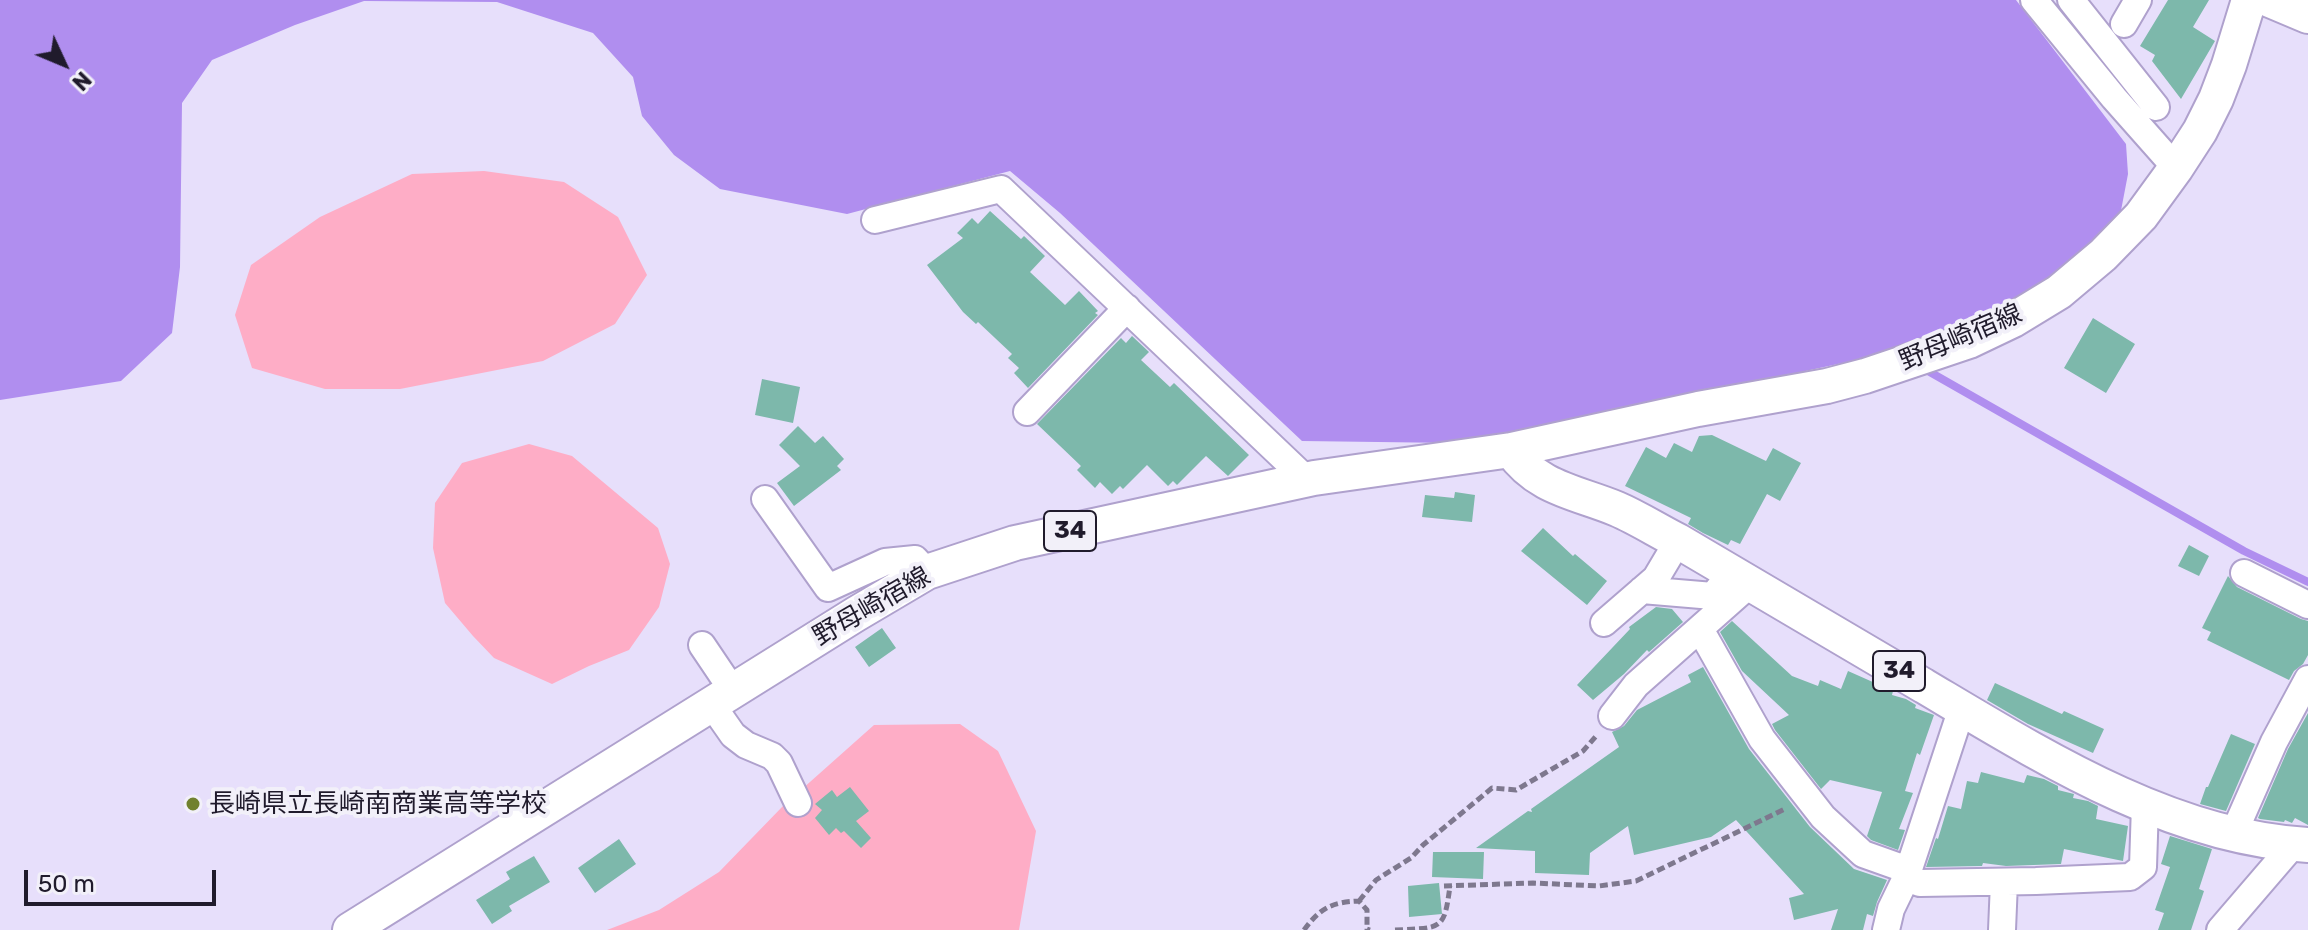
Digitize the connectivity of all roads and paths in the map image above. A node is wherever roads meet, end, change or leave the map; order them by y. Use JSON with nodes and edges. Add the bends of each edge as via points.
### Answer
{"nodes":[{"id":1,"x":2034,"y":0,"type":"edge"},
{"id":2,"x":2071,"y":0,"type":"edge"},
{"id":3,"x":2138,"y":0,"type":"edge"},
{"id":4,"x":2249,"y":0,"type":"edge"},
{"id":5,"x":2270,"y":0,"type":"edge"},
{"id":6,"x":2308,"y":16,"type":"edge"},
{"id":7,"x":2124,"y":24,"type":"dead end"},
{"id":8,"x":2156,"y":107,"type":"dead end"},
{"id":9,"x":2176,"y":168,"type":"junction"},
{"id":10,"x":875,"y":220,"type":"dead end"},
{"id":11,"x":1127,"y":308,"type":"junction"},
{"id":12,"x":1027,"y":412,"type":"dead end"},
{"id":13,"x":1511,"y":450,"type":"junction"},
{"id":14,"x":1307,"y":480,"type":"junction"},
{"id":15,"x":765,"y":499,"type":"dead end"},
{"id":16,"x":1678,"y":541,"type":"junction"},
{"id":17,"x":927,"y":572,"type":"junction"},
{"id":18,"x":2244,"y":573,"type":"dead end"},
{"id":19,"x":1741,"y":578,"type":"junction"},
{"id":20,"x":1642,"y":590,"type":"junction"},
{"id":21,"x":2308,"y":605,"type":"edge"},
{"id":22,"x":1604,"y":623,"type":"dead end"},
{"id":23,"x":1700,"y":629,"type":"junction"},
{"id":24,"x":702,"y":645,"type":"dead end"},
{"id":25,"x":2308,"y":679,"type":"edge"},
{"id":26,"x":722,"y":698,"type":"junction"},
{"id":27,"x":1962,"y":708,"type":"junction"},
{"id":28,"x":1612,"y":716,"type":"joint"},
{"id":29,"x":1808,"y":799,"type":"junction"},
{"id":30,"x":798,"y":803,"type":"dead end"},
{"id":31,"x":2145,"y":805,"type":"junction"},
{"id":32,"x":2233,"y":835,"type":"junction"},
{"id":33,"x":2300,"y":845,"type":"edge"},
{"id":34,"x":1907,"y":874,"type":"junction"},
{"id":35,"x":2004,"y":882,"type":"junction"},
{"id":36,"x":1359,"y":901,"type":"junction"},
{"id":37,"x":350,"y":930,"type":"edge"},
{"id":38,"x":1304,"y":930,"type":"edge"},
{"id":39,"x":1370,"y":930,"type":"edge"},
{"id":40,"x":1395,"y":930,"type":"edge"},
{"id":41,"x":1886,"y":930,"type":"edge"},
{"id":42,"x":2002,"y":930,"type":"edge"},
{"id":43,"x":2220,"y":930,"type":"edge"}],
"edges":[{"from":1,"to":9,"type":"street"},
{"from":2,"to":8,"type":"street"},
{"from":3,"to":7,"type":"street"},
{"from":4,"to":9,"type":"main road","name":"野母崎宿線","number":"34","via":[[2216,99]]},
{"from":5,"to":6,"type":"main road"},
{"from":9,"to":13,"type":"main road","name":"野母崎宿線","number":"34","via":[[2141,216],[2059,292],[1969,341],[1827,386]]},
{"from":10,"to":11,"type":"street","via":[[1001,189]]},
{"from":11,"to":12,"type":"street"},
{"from":11,"to":14,"type":"street"},
{"from":13,"to":14,"type":"main road","name":"野母崎宿線","number":"34"},
{"from":13,"to":16,"type":"main road","number":"34","via":[[1545,483],[1618,510]]},
{"from":14,"to":17,"type":"main road","name":"野母崎宿線","number":"34","via":[[1015,543]]},
{"from":15,"to":17,"type":"street","via":[[828,588],[885,562],[915,559]]},
{"from":16,"to":19,"type":"main road","number":"34"},
{"from":16,"to":20,"type":"street","via":[[1656,578]]},
{"from":17,"to":26,"type":"main road","name":"野母崎宿線","number":"34"},
{"from":18,"to":21,"type":"street"},
{"from":19,"to":20,"type":"street","via":[[1713,596]]},
{"from":19,"to":23,"type":"street"},
{"from":19,"to":27,"type":"main road","number":"34"},
{"from":20,"to":22,"type":"street"},
{"from":23,"to":28,"type":"street","via":[[1636,685]]},
{"from":23,"to":29,"type":"street","via":[[1762,739]]},
{"from":24,"to":26,"type":"street"},
{"from":25,"to":32,"type":"street"},
{"from":26,"to":30,"type":"street","via":[[733,735],[779,763]]},
{"from":26,"to":37,"type":"main road","name":"野母崎宿線","number":"34"},
{"from":27,"to":31,"type":"main road","number":"34","via":[[2055,762]]},
{"from":27,"to":34,"type":"street"},
{"from":28,"to":36,"type":"path","via":[[1583,751],[1563,764],[1516,790],[1492,788],[1411,858],[1376,880]]},
{"from":29,"to":34,"type":"street","via":[[1863,854]]},
{"from":29,"to":40,"type":"path","via":[[1636,881],[1599,886],[1447,886],[1442,925]]},
{"from":31,"to":32,"type":"main road","number":"34"},
{"from":31,"to":35,"type":"street","via":[[2143,867],[2130,877]]},
{"from":32,"to":33,"type":"main road","number":"34"},
{"from":33,"to":43,"type":"street"},
{"from":34,"to":35,"type":"street","via":[[1920,883]]},
{"from":34,"to":41,"type":"street"},
{"from":35,"to":42,"type":"street"},
{"from":36,"to":38,"type":"path","via":[[1333,904]]},
{"from":36,"to":39,"type":"path","via":[[1367,910]]}]}
